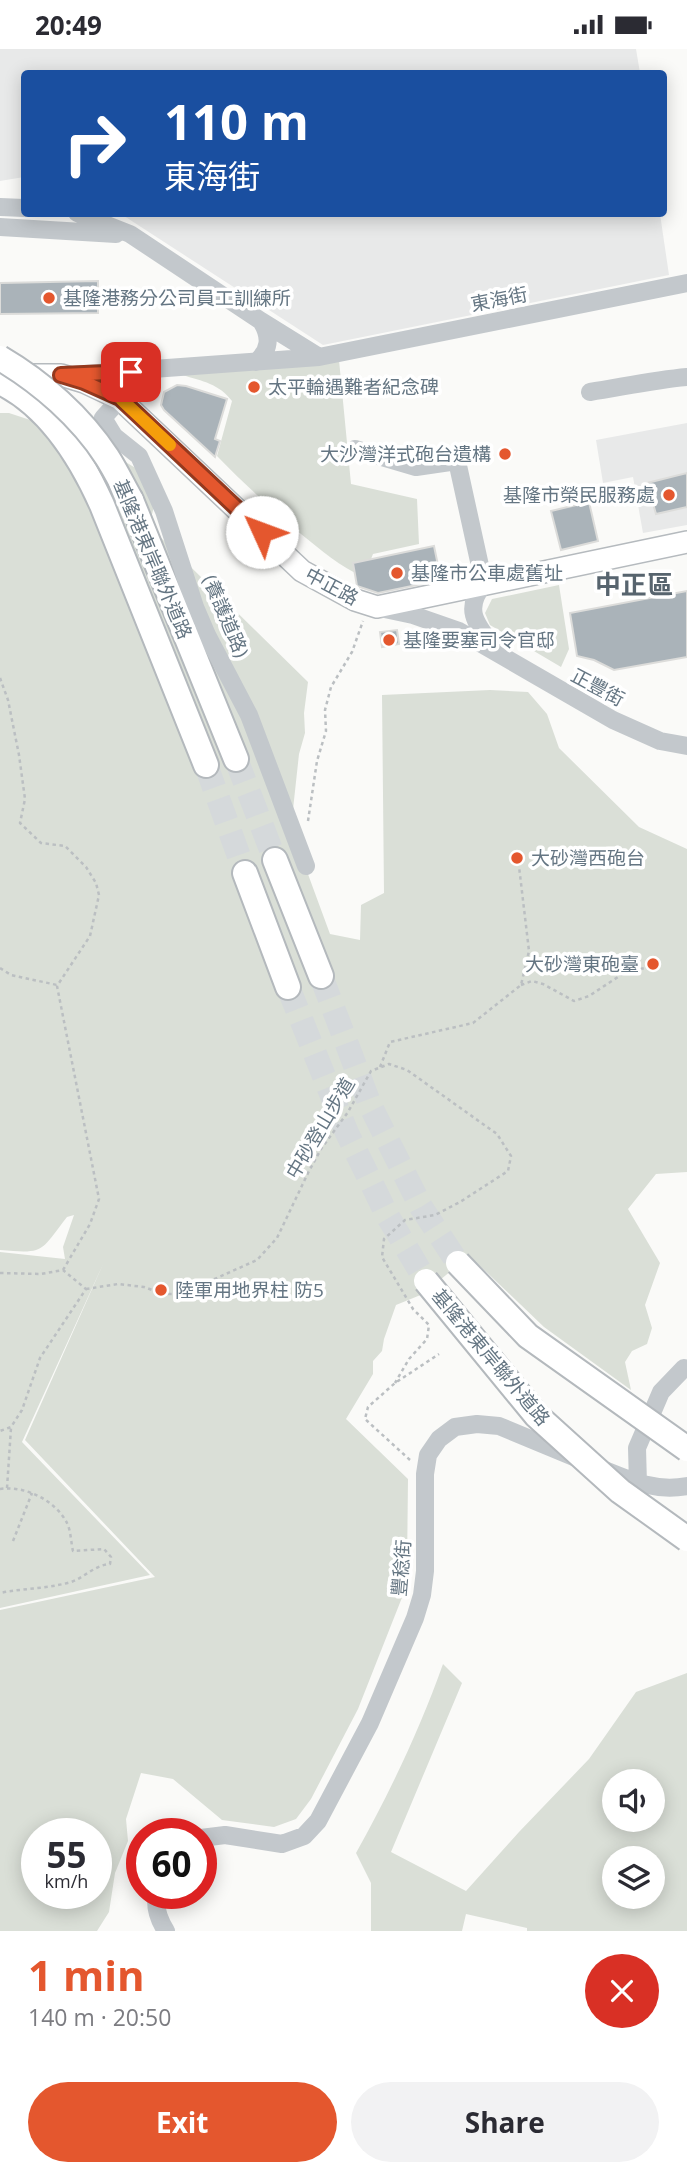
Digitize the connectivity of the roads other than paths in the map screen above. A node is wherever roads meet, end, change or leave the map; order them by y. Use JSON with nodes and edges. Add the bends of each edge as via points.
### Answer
{"nodes":[{"id":1,"x":0,"y":207,"type":"edge"},
{"id":2,"x":21,"y":208,"type":"edge"},
{"id":3,"x":87,"y":217,"type":"edge"},
{"id":4,"x":0,"y":227,"type":"edge"},
{"id":5,"x":130,"y":234,"type":"junction"},
{"id":6,"x":687,"y":283,"type":"edge"},
{"id":7,"x":261,"y":321,"type":"junction"},
{"id":8,"x":319,"y":357,"type":"junction"},
{"id":9,"x":0,"y":358,"type":"edge"},
{"id":10,"x":256,"y":362,"type":"junction"},
{"id":11,"x":0,"y":375,"type":"edge"},
{"id":12,"x":61,"y":375,"type":"junction"},
{"id":13,"x":687,"y":377,"type":"edge"},
{"id":14,"x":0,"y":382,"type":"edge"},
{"id":15,"x":590,"y":392,"type":"dead end"},
{"id":16,"x":120,"y":398,"type":"junction"},
{"id":17,"x":355,"y":449,"type":"dead end"},
{"id":18,"x":687,"y":542,"type":"edge"},
{"id":19,"x":484,"y":584,"type":"junction"},
{"id":20,"x":373,"y":605,"type":"junction"},
{"id":21,"x":500,"y":654,"type":"junction"},
{"id":22,"x":687,"y":747,"type":"edge"},
{"id":23,"x":236,"y":759,"type":"tunnel mouth"},
{"id":24,"x":206,"y":765,"type":"tunnel mouth"},
{"id":25,"x":275,"y":860,"type":"tunnel mouth"},
{"id":26,"x":306,"y":866,"type":"dead end"},
{"id":27,"x":245,"y":873,"type":"tunnel mouth"},
{"id":28,"x":321,"y":977,"type":"tunnel mouth"},
{"id":29,"x":288,"y":987,"type":"tunnel mouth"},
{"id":30,"x":458,"y":1263,"type":"tunnel mouth"},
{"id":31,"x":426,"y":1281,"type":"tunnel mouth"},
{"id":32,"x":684,"y":1368,"type":"dead end"},
{"id":33,"x":687,"y":1449,"type":"edge"},
{"id":34,"x":638,"y":1484,"type":"junction"},
{"id":35,"x":687,"y":1486,"type":"edge"},
{"id":36,"x":687,"y":1539,"type":"edge"},
{"id":37,"x":217,"y":1836,"type":"edge"},
{"id":38,"x":158,"y":1909,"type":"edge"},
{"id":39,"x":166,"y":1931,"type":"edge"}],
"edges":[{"from":1,"to":2,"type":"street"},
{"from":3,"to":5,"type":"street"},
{"from":4,"to":5,"type":"street"},
{"from":5,"to":7,"type":"street"},
{"from":6,"to":8,"type":"street","name":"東海街"},
{"from":7,"to":8,"type":"street"},
{"from":7,"to":10,"type":"street","via":[[268,347]]},
{"from":8,"to":10,"type":"street","name":"東海街"},
{"from":9,"to":23,"type":"highway","name":"基隆港東岸聯外道路","bridge":true,"via":[[52,395],[107,457],[131,500]]},
{"from":10,"to":12,"type":"street","name":"東海街"},
{"from":11,"to":12,"type":"main road","name":"中正路"},
{"from":12,"to":16,"type":"main road","name":"中正路"},
{"from":13,"to":15,"type":"street"},
{"from":14,"to":24,"type":"highway","name":"基隆港東岸聯外道路","via":[[36,407],[89,476]]},
{"from":16,"to":20,"type":"main road","name":"中正路","via":[[302,571]]},
{"from":16,"to":26,"type":"street","name":"(養護道路)","via":[[103,418],[114,436],[139,456],[164,511],[195,607],[249,715]]},
{"from":17,"to":19,"type":"street","via":[[416,467],[457,461]]},
{"from":18,"to":19,"type":"main road","name":"中正路"},
{"from":19,"to":20,"type":"main road","name":"中正路"},
{"from":19,"to":21,"type":"street","via":[[474,596],[472,612]]},
{"from":20,"to":21,"type":"street","name":"正豐街","via":[[459,631]]},
{"from":21,"to":22,"type":"street","name":"正豐街","via":[[613,720],[660,741]]},
{"from":25,"to":28,"type":"highway"},
{"from":27,"to":29,"type":"highway"},
{"from":30,"to":33,"type":"highway","name":"基隆港東岸聯外道路","bridge":true,"via":[[528,1336]]},
{"from":31,"to":36,"type":"highway","name":"基隆港東岸聯外道路","bridge":true,"via":[[536,1415],[620,1491]]},
{"from":32,"to":34,"type":"street","via":[[661,1392],[637,1448]]},
{"from":34,"to":35,"type":"street","name":"豐稔街"},
{"from":34,"to":37,"type":"street","name":"豐稔街","via":[[499,1426],[455,1427],[439,1439],[428,1455],[425,1474],[425,1571],[415,1618],[374,1714],[318,1821],[304,1836],[282,1844]]},
{"from":38,"to":39,"type":"street"}]}
